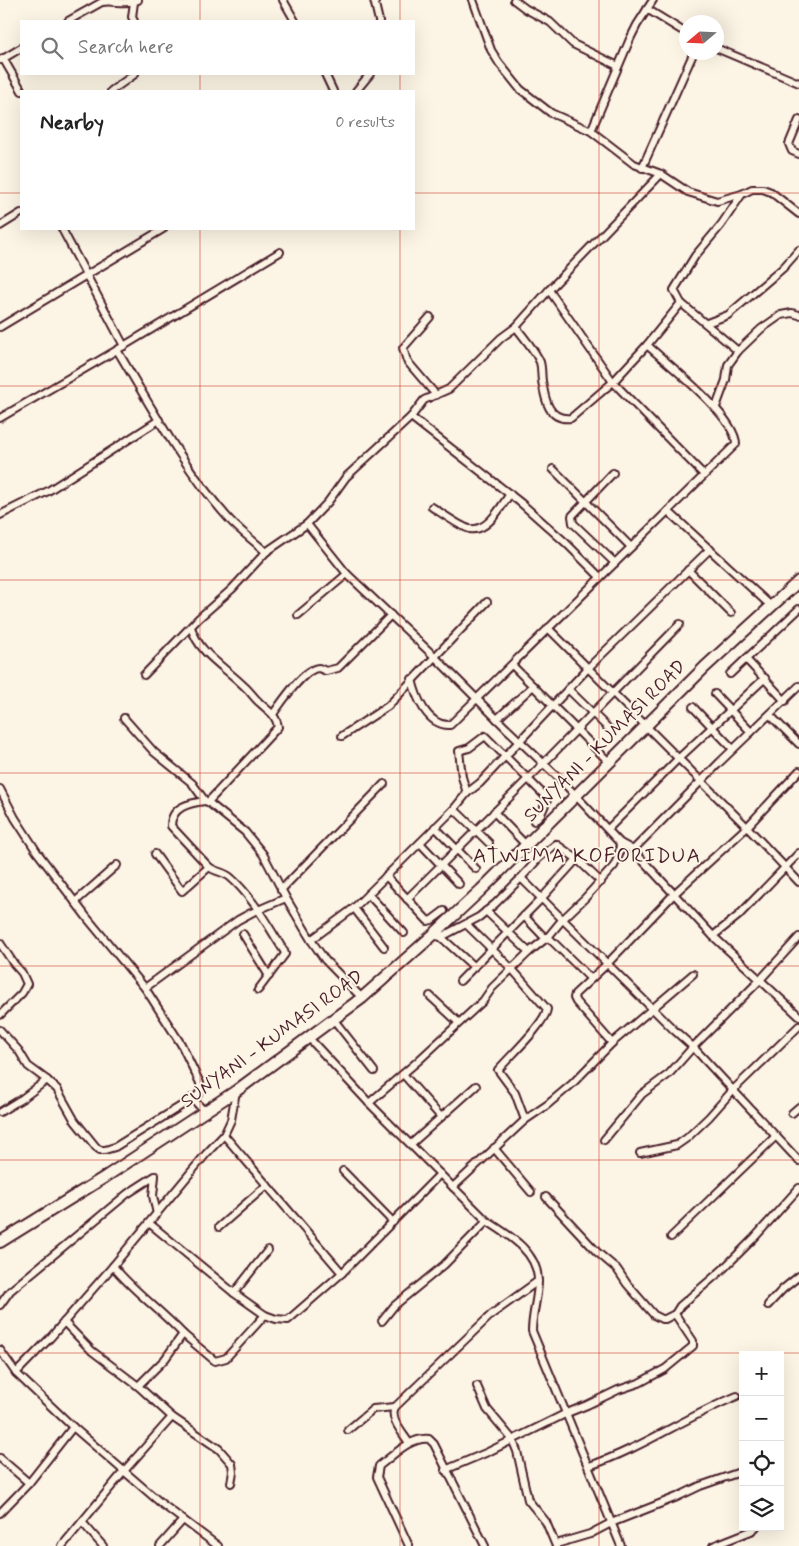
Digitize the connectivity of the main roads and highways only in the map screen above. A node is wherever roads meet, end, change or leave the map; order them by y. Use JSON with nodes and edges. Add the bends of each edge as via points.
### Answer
{"nodes":[{"id":1,"x":799,"y":581,"type":"edge"},
{"id":2,"x":0,"y":1242,"type":"edge"}],
"edges":[{"from":1,"to":2,"type":"main road","name":"SUNYANI - KUMASI ROAD","via":[[705,667],[437,936],[334,1020],[236,1090]]}]}
